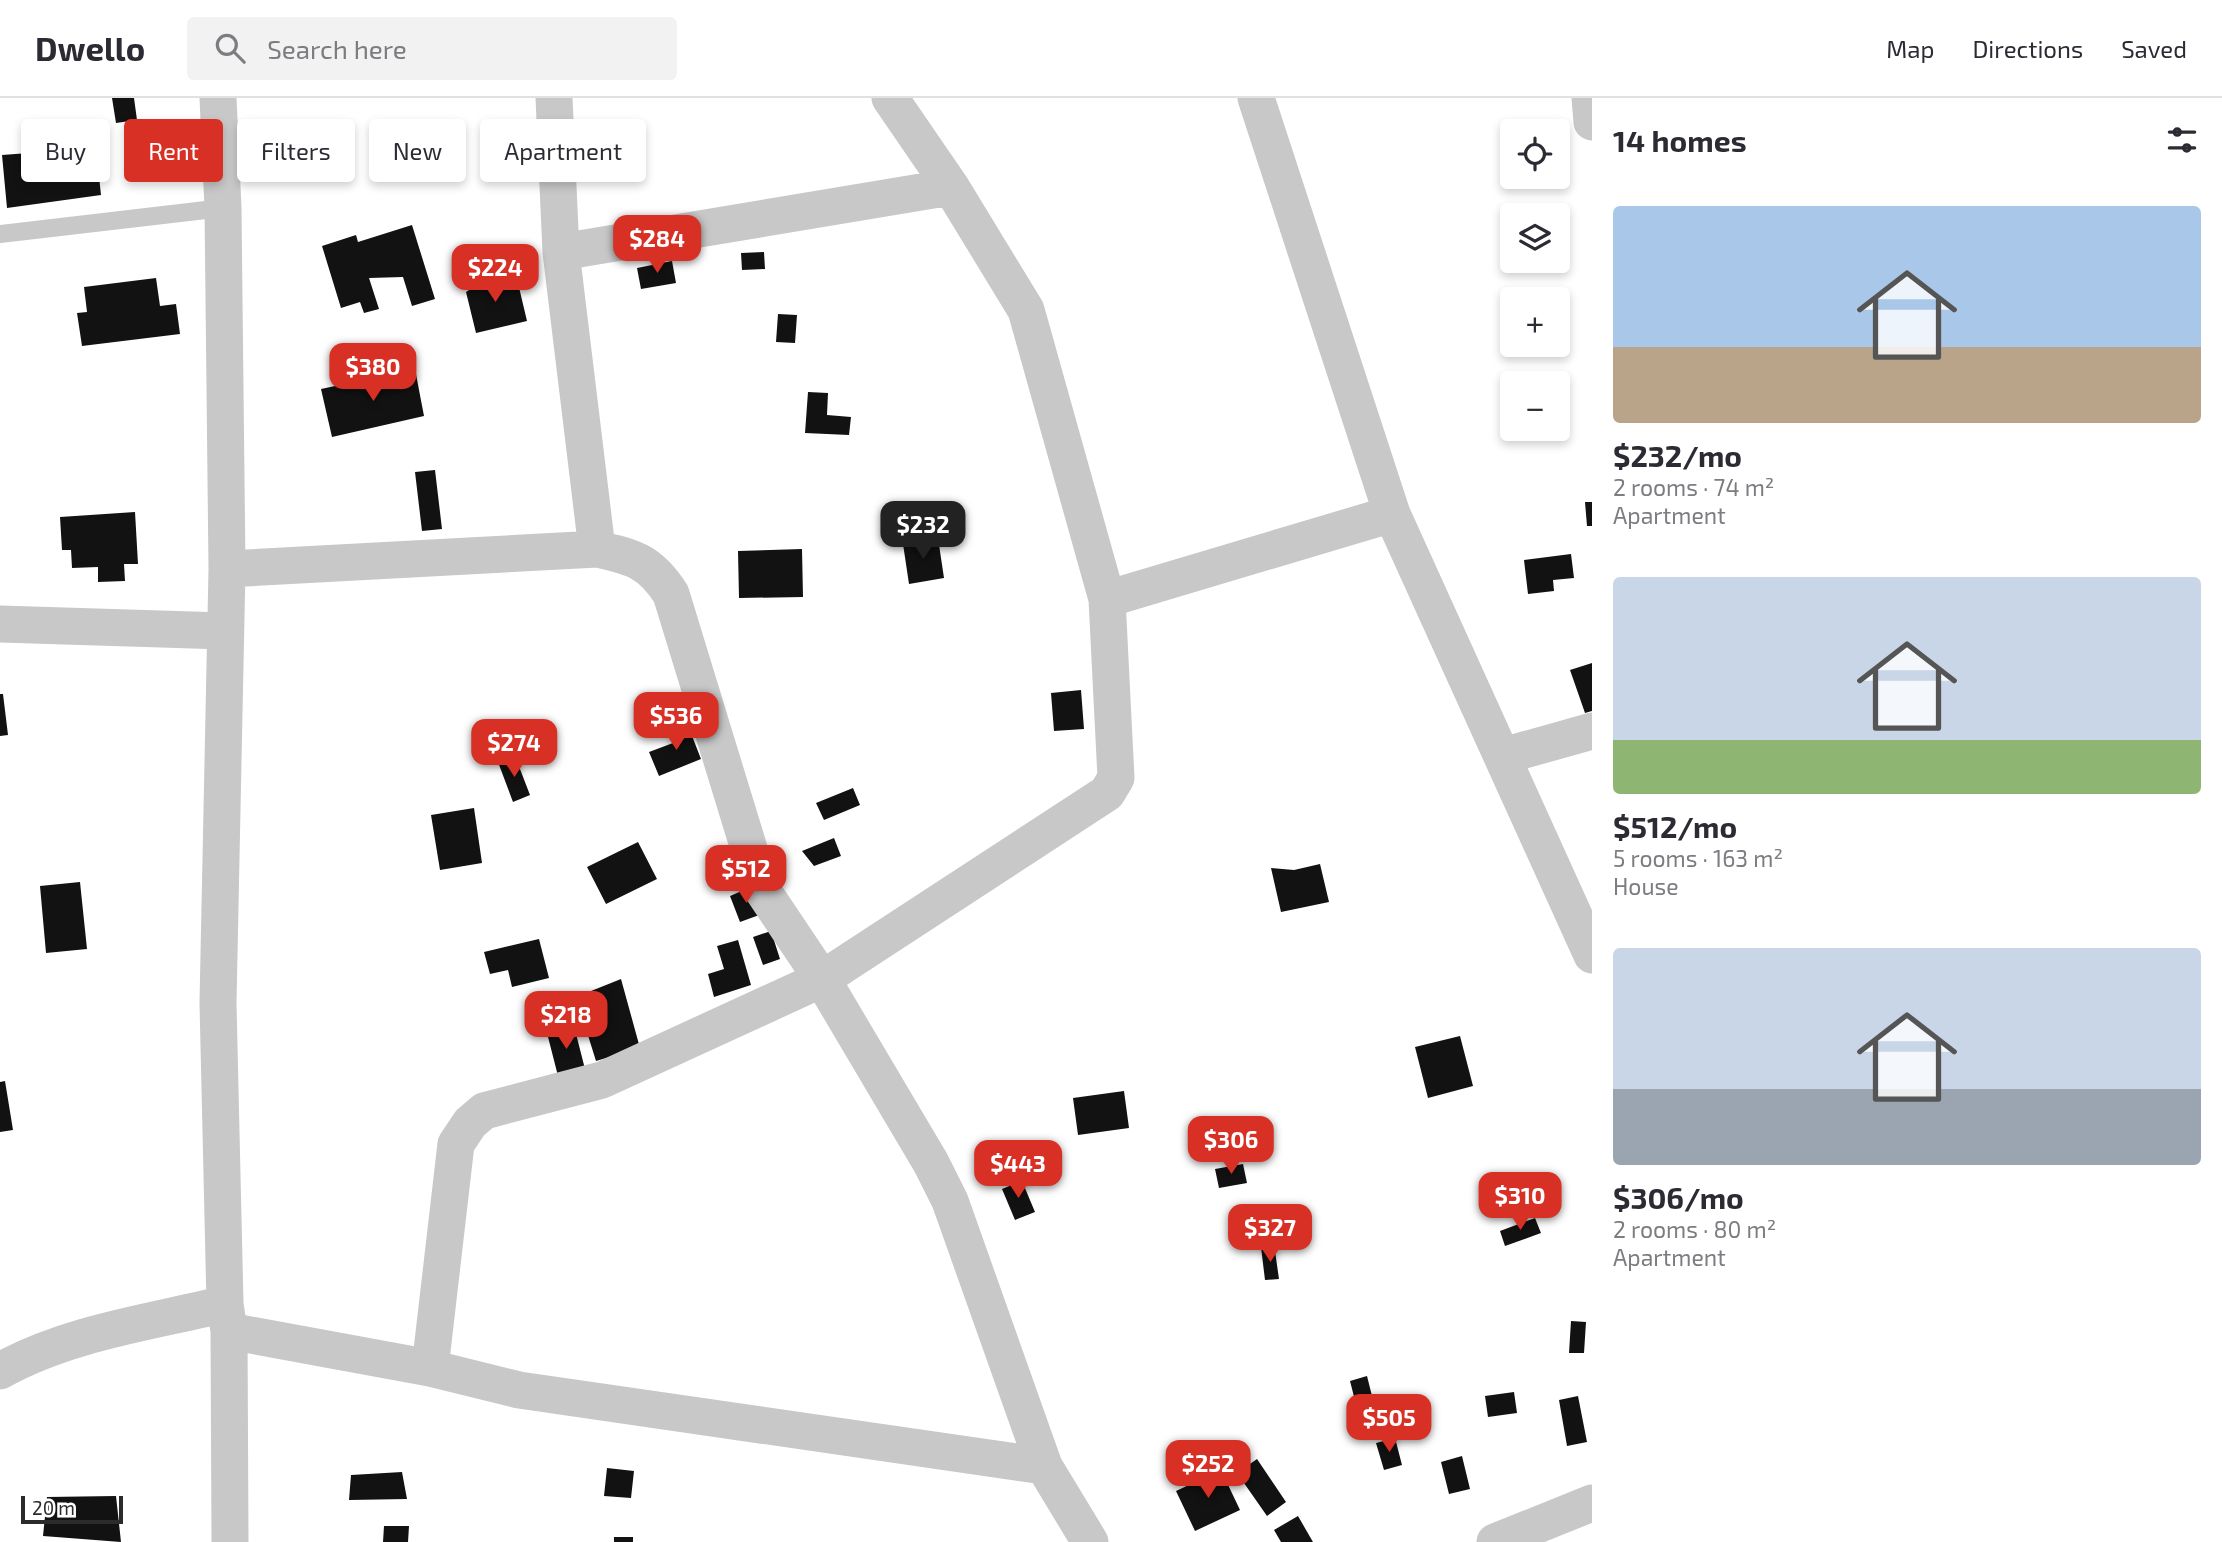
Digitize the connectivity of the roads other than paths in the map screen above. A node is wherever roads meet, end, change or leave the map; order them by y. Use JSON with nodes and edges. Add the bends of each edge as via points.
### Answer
{"nodes":[{"id":1,"x":218,"y":98,"type":"edge"},
{"id":2,"x":554,"y":98,"type":"edge"},
{"id":3,"x":890,"y":98,"type":"edge"},
{"id":4,"x":1256,"y":98,"type":"edge"},
{"id":5,"x":1590,"y":98,"type":"edge"},
{"id":6,"x":1592,"y":122,"type":"edge"},
{"id":7,"x":951,"y":187,"type":"junction"},
{"id":8,"x":223,"y":208,"type":"junction"},
{"id":9,"x":0,"y":234,"type":"edge"},
{"id":10,"x":561,"y":252,"type":"junction"},
{"id":11,"x":1392,"y":514,"type":"junction"},
{"id":12,"x":597,"y":549,"type":"junction"},
{"id":13,"x":227,"y":569,"type":"junction"},
{"id":14,"x":1107,"y":599,"type":"junction"},
{"id":15,"x":0,"y":624,"type":"edge"},
{"id":16,"x":225,"y":631,"type":"junction"},
{"id":17,"x":1592,"y":732,"type":"edge"},
{"id":18,"x":1503,"y":756,"type":"junction"},
{"id":19,"x":1592,"y":955,"type":"edge"},
{"id":20,"x":822,"y":979,"type":"junction"},
{"id":21,"x":227,"y":1317,"type":"junction"},
{"id":22,"x":430,"y":1368,"type":"junction"},
{"id":23,"x":0,"y":1371,"type":"edge"},
{"id":24,"x":1044,"y":1466,"type":"junction"},
{"id":25,"x":1592,"y":1503,"type":"edge"},
{"id":26,"x":230,"y":1542,"type":"edge"},
{"id":27,"x":1090,"y":1542,"type":"edge"},
{"id":28,"x":1495,"y":1542,"type":"edge"}],
"edges":[{"from":1,"to":8,"type":"street"},
{"from":2,"to":10,"type":"street"},
{"from":3,"to":7,"type":"street"},
{"from":4,"to":11,"type":"street"},
{"from":5,"to":6,"type":"street"},
{"from":7,"to":10,"type":"street"},
{"from":7,"to":14,"type":"street","via":[[1026,310]]},
{"from":8,"to":9,"type":"lane"},
{"from":8,"to":13,"type":"street"},
{"from":10,"to":12,"type":"street"},
{"from":11,"to":14,"type":"street"},
{"from":11,"to":18,"type":"street"},
{"from":12,"to":13,"type":"street"},
{"from":12,"to":20,"type":"street","via":[[633,557],[657,572],[671,594],[755,875]]},
{"from":13,"to":16,"type":"street"},
{"from":14,"to":20,"type":"street","via":[[1116,770],[1107,793]]},
{"from":15,"to":16,"type":"street"},
{"from":16,"to":21,"type":"street","via":[[218,1003]]},
{"from":17,"to":18,"type":"street"},
{"from":18,"to":19,"type":"street"},
{"from":20,"to":22,"type":"street","via":[[602,1080],[484,1111],[470,1122],[456,1144]]},
{"from":20,"to":24,"type":"street","via":[[950,1201]]},
{"from":21,"to":22,"type":"street"},
{"from":21,"to":23,"type":"street","via":[[61,1344]]},
{"from":21,"to":26,"type":"street"},
{"from":22,"to":24,"type":"street","via":[[519,1390]]},
{"from":24,"to":27,"type":"street"},
{"from":25,"to":28,"type":"street"}]}
